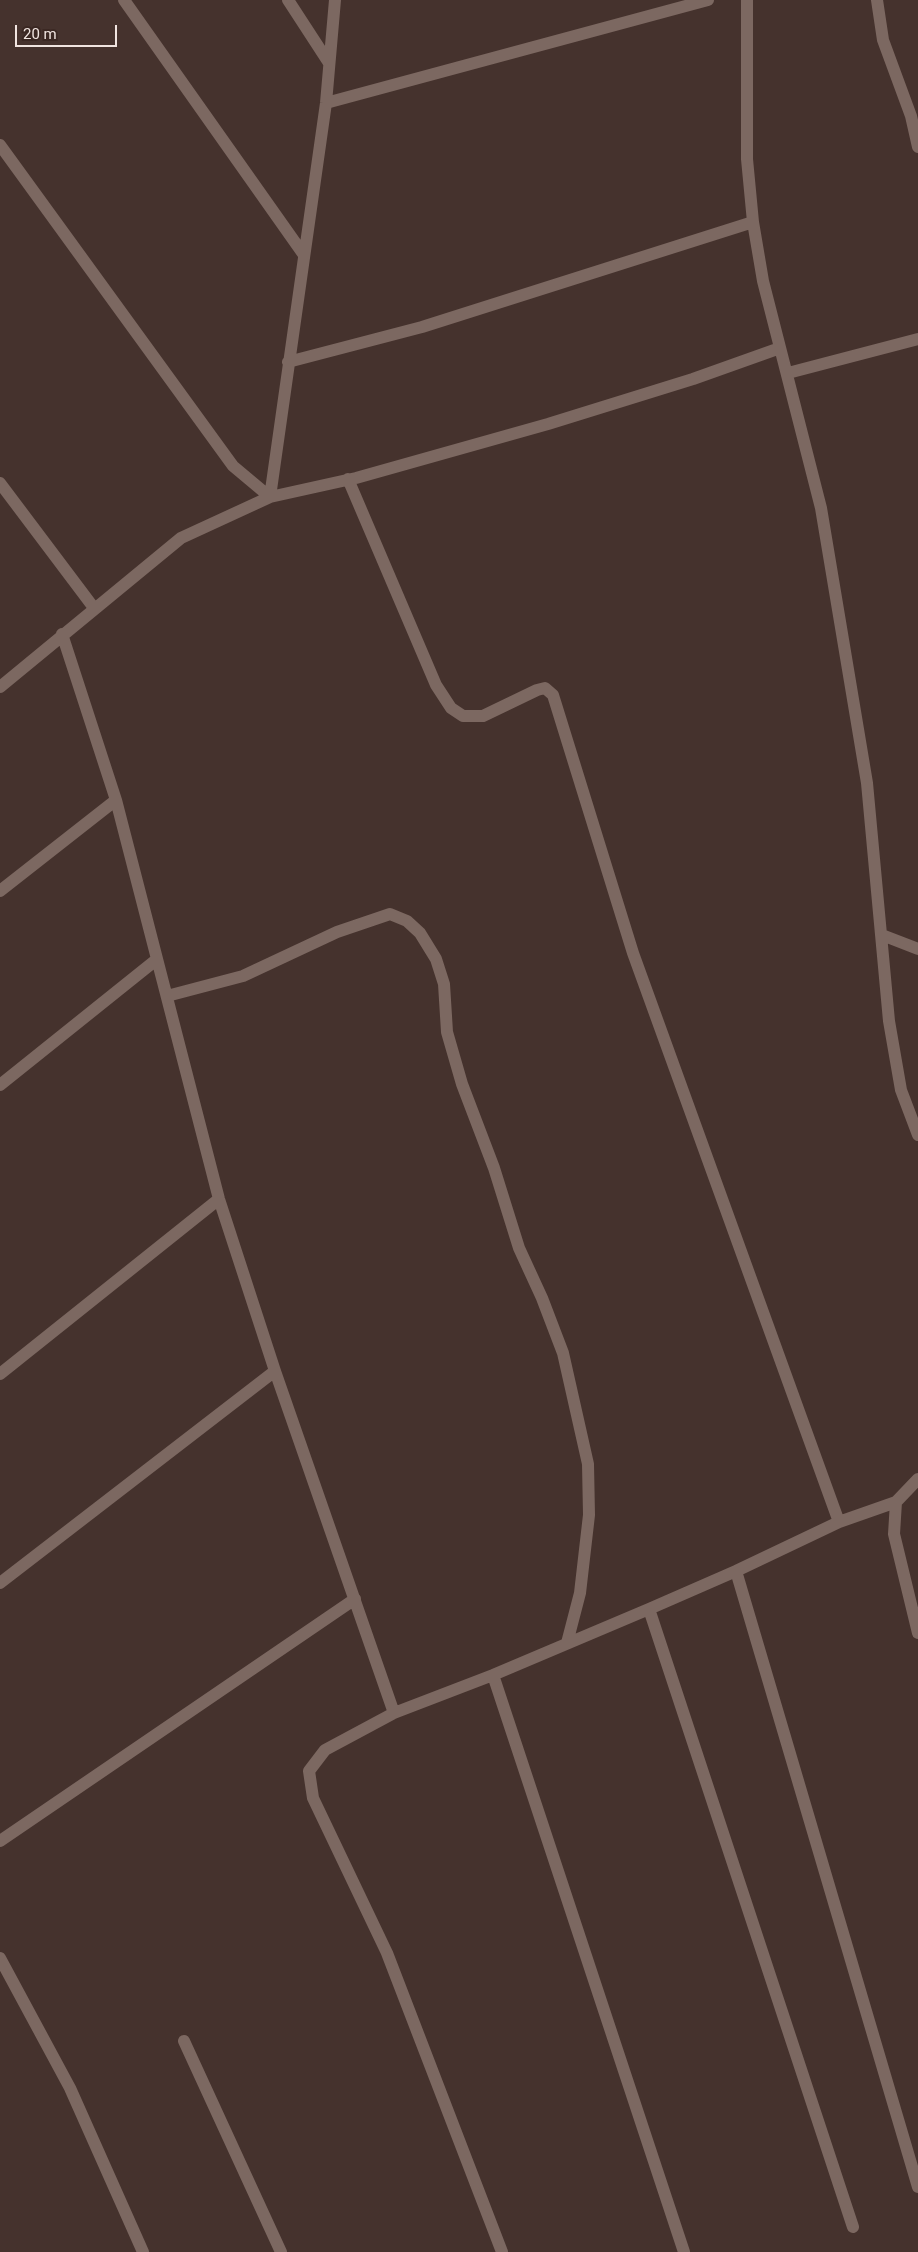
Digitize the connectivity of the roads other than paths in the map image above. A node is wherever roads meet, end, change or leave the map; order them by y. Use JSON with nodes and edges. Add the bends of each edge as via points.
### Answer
{"nodes":[{"id":1,"x":124,"y":0,"type":"edge"},
{"id":2,"x":288,"y":0,"type":"edge"},
{"id":3,"x":335,"y":0,"type":"edge"},
{"id":4,"x":708,"y":0,"type":"edge"},
{"id":5,"x":747,"y":0,"type":"edge"},
{"id":6,"x":877,"y":0,"type":"edge"},
{"id":7,"x":329,"y":62,"type":"junction"},
{"id":8,"x":326,"y":102,"type":"junction"},
{"id":9,"x":915,"y":114,"type":"edge"},
{"id":10,"x":0,"y":144,"type":"edge"},
{"id":11,"x":918,"y":147,"type":"edge"},
{"id":12,"x":753,"y":222,"type":"junction"},
{"id":13,"x":304,"y":255,"type":"junction"},
{"id":14,"x":918,"y":339,"type":"edge"},
{"id":15,"x":780,"y":348,"type":"junction"},
{"id":16,"x":288,"y":362,"type":"junction"},
{"id":17,"x":788,"y":373,"type":"junction"},
{"id":18,"x":348,"y":479,"type":"junction"},
{"id":19,"x":0,"y":483,"type":"edge"},
{"id":20,"x":270,"y":497,"type":"junction"},
{"id":21,"x":94,"y":608,"type":"junction"},
{"id":22,"x":62,"y":634,"type":"junction"},
{"id":23,"x":0,"y":687,"type":"edge"},
{"id":24,"x":116,"y":800,"type":"junction"},
{"id":25,"x":0,"y":891,"type":"edge"},
{"id":26,"x":882,"y":935,"type":"junction"},
{"id":27,"x":918,"y":949,"type":"edge"},
{"id":28,"x":156,"y":960,"type":"junction"},
{"id":29,"x":167,"y":996,"type":"junction"},
{"id":30,"x":0,"y":1085,"type":"edge"},
{"id":31,"x":918,"y":1135,"type":"edge"},
{"id":32,"x":220,"y":1199,"type":"junction"},
{"id":33,"x":274,"y":1370,"type":"junction"},
{"id":34,"x":0,"y":1374,"type":"edge"},
{"id":35,"x":918,"y":1479,"type":"edge"},
{"id":36,"x":896,"y":1502,"type":"junction"},
{"id":37,"x":838,"y":1522,"type":"junction"},
{"id":38,"x":736,"y":1572,"type":"junction"},
{"id":39,"x":0,"y":1583,"type":"edge"},
{"id":40,"x":356,"y":1599,"type":"junction"},
{"id":41,"x":649,"y":1609,"type":"junction"},
{"id":42,"x":918,"y":1633,"type":"edge"},
{"id":43,"x":567,"y":1643,"type":"junction"},
{"id":44,"x":493,"y":1675,"type":"junction"},
{"id":45,"x":394,"y":1713,"type":"junction"},
{"id":46,"x":0,"y":1841,"type":"edge"},
{"id":47,"x":0,"y":1958,"type":"edge"},
{"id":48,"x":184,"y":2041,"type":"dead end"},
{"id":49,"x":918,"y":2187,"type":"edge"},
{"id":50,"x":853,"y":2227,"type":"dead end"},
{"id":51,"x":143,"y":2252,"type":"edge"},
{"id":52,"x":281,"y":2252,"type":"edge"},
{"id":53,"x":502,"y":2252,"type":"edge"},
{"id":54,"x":684,"y":2252,"type":"edge"}],
"edges":[{"from":1,"to":13,"type":"street"},
{"from":2,"to":7,"type":"street"},
{"from":3,"to":7,"type":"street"},
{"from":4,"to":8,"type":"street"},
{"from":5,"to":12,"type":"street","via":[[747,150]]},
{"from":6,"to":9,"type":"street","via":[[883,40]]},
{"from":7,"to":8,"type":"street"},
{"from":8,"to":13,"type":"street"},
{"from":9,"to":11,"type":"street"},
{"from":10,"to":20,"type":"street","via":[[234,466]]},
{"from":12,"to":15,"type":"street","via":[[763,281]]},
{"from":12,"to":16,"type":"street","via":[[422,327]]},
{"from":13,"to":16,"type":"street"},
{"from":14,"to":17,"type":"street"},
{"from":15,"to":17,"type":"street"},
{"from":15,"to":18,"type":"street","via":[[548,424]]},
{"from":16,"to":20,"type":"street"},
{"from":17,"to":26,"type":"street","via":[[821,508],[843,637],[867,783]]},
{"from":18,"to":20,"type":"street"},
{"from":18,"to":37,"type":"street","via":[[436,685],[451,708],[463,716],[483,716],[537,690],[545,688],[553,696],[633,953]]},
{"from":19,"to":21,"type":"street"},
{"from":20,"to":21,"type":"street","via":[[181,538]]},
{"from":21,"to":22,"type":"street"},
{"from":22,"to":23,"type":"street"},
{"from":22,"to":24,"type":"street"},
{"from":24,"to":25,"type":"street"},
{"from":24,"to":28,"type":"street"},
{"from":26,"to":27,"type":"street"},
{"from":26,"to":31,"type":"street","via":[[889,1021],[901,1090]]},
{"from":28,"to":29,"type":"street"},
{"from":28,"to":30,"type":"street"},
{"from":29,"to":32,"type":"street"},
{"from":29,"to":43,"type":"street","via":[[243,976],[337,932],[390,914],[407,921],[420,933],[436,958],[444,984],[447,1032],[462,1084],[494,1168],[519,1248],[563,1353],[588,1464],[589,1515],[580,1593]]},
{"from":32,"to":33,"type":"street"},
{"from":32,"to":34,"type":"street"},
{"from":33,"to":39,"type":"street"},
{"from":33,"to":40,"type":"street"},
{"from":35,"to":36,"type":"street"},
{"from":36,"to":37,"type":"street"},
{"from":36,"to":42,"type":"street","via":[[894,1534]]},
{"from":37,"to":38,"type":"street"},
{"from":38,"to":41,"type":"street"},
{"from":38,"to":49,"type":"street"},
{"from":40,"to":45,"type":"street"},
{"from":40,"to":46,"type":"street"},
{"from":41,"to":43,"type":"street"},
{"from":41,"to":50,"type":"street"},
{"from":43,"to":44,"type":"street"},
{"from":44,"to":45,"type":"street"},
{"from":44,"to":54,"type":"street"},
{"from":45,"to":53,"type":"street","via":[[325,1750],[309,1771],[313,1798],[387,1953]]},
{"from":47,"to":51,"type":"street","via":[[70,2088]]},
{"from":48,"to":52,"type":"street"}]}
